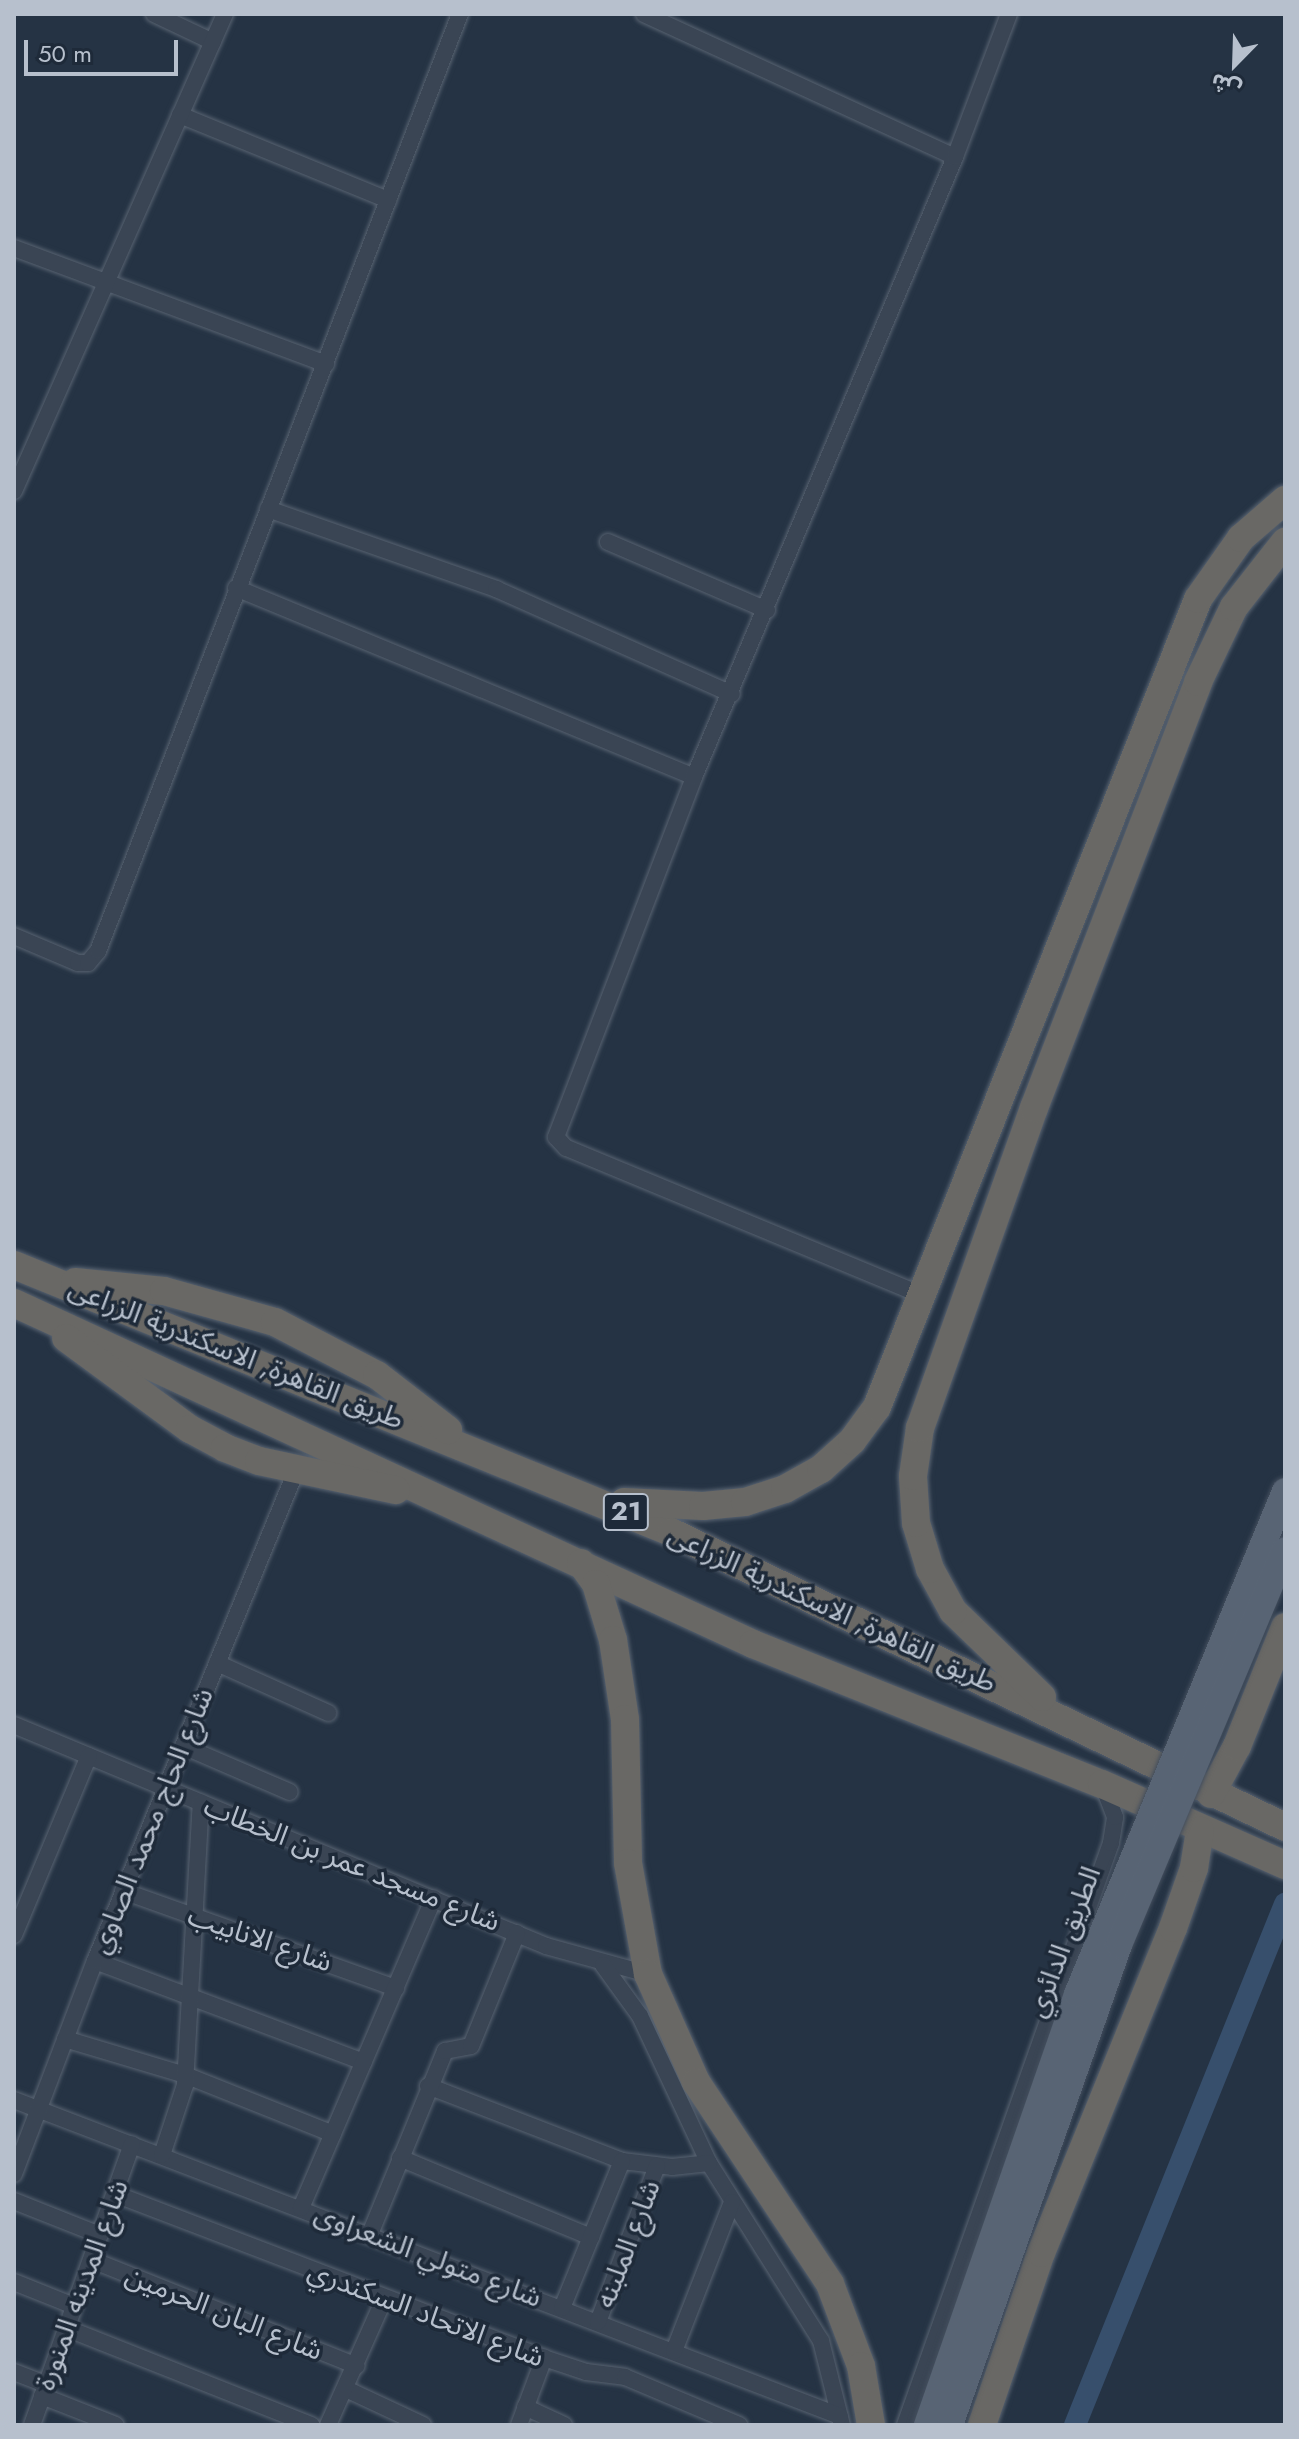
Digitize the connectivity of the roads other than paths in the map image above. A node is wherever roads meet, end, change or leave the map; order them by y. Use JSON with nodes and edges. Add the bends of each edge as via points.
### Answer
{"nodes":[{"id":1,"x":154,"y":14,"type":"edge"},
{"id":2,"x":225,"y":14,"type":"edge"},
{"id":3,"x":460,"y":14,"type":"edge"},
{"id":4,"x":644,"y":14,"type":"edge"},
{"id":5,"x":1009,"y":14,"type":"edge"},
{"id":6,"x":213,"y":42,"type":"junction"},
{"id":7,"x":180,"y":115,"type":"junction"},
{"id":8,"x":955,"y":157,"type":"junction"},
{"id":9,"x":388,"y":200,"type":"junction"},
{"id":10,"x":14,"y":248,"type":"edge"},
{"id":11,"x":104,"y":284,"type":"junction"},
{"id":12,"x":326,"y":364,"type":"junction"},
{"id":13,"x":14,"y":491,"type":"edge"},
{"id":14,"x":1285,"y":500,"type":"edge"},
{"id":15,"x":268,"y":509,"type":"junction"},
{"id":16,"x":608,"y":542,"type":"dead end"},
{"id":17,"x":1285,"y":542,"type":"edge"},
{"id":18,"x":236,"y":588,"type":"junction"},
{"id":19,"x":767,"y":610,"type":"junction"},
{"id":20,"x":732,"y":694,"type":"junction"},
{"id":21,"x":694,"y":777,"type":"junction"},
{"id":22,"x":14,"y":936,"type":"edge"},
{"id":23,"x":1001,"y":1095,"type":"junction"},
{"id":24,"x":1034,"y":1108,"type":"junction"},
{"id":25,"x":14,"y":1265,"type":"edge"},
{"id":26,"x":48,"y":1280,"type":"junction"},
{"id":27,"x":924,"y":1296,"type":"junction"},
{"id":28,"x":26,"y":1309,"type":"edge"},
{"id":29,"x":467,"y":1447,"type":"junction"},
{"id":30,"x":296,"y":1471,"type":"junction"},
{"id":31,"x":1285,"y":1491,"type":"edge"},
{"id":32,"x":583,"y":1493,"type":"junction"},
{"id":33,"x":439,"y":1497,"type":"junction"},
{"id":34,"x":1285,"y":1550,"type":"edge"},
{"id":35,"x":580,"y":1562,"type":"junction"},
{"id":36,"x":1285,"y":1627,"type":"edge"},
{"id":37,"x":217,"y":1663,"type":"junction"},
{"id":38,"x":328,"y":1713,"type":"dead end"},
{"id":39,"x":16,"y":1732,"type":"edge"},
{"id":40,"x":1087,"y":1732,"type":"junction"},
{"id":41,"x":183,"y":1746,"type":"junction"},
{"id":42,"x":89,"y":1756,"type":"junction"},
{"id":43,"x":1102,"y":1784,"type":"junction"},
{"id":44,"x":166,"y":1788,"type":"junction"},
{"id":45,"x":290,"y":1792,"type":"dead end"},
{"id":46,"x":1216,"y":1796,"type":"junction"},
{"id":47,"x":201,"y":1802,"type":"junction"},
{"id":48,"x":1285,"y":1827,"type":"edge"},
{"id":49,"x":1204,"y":1831,"type":"junction"},
{"id":50,"x":1285,"y":1865,"type":"edge"},
{"id":51,"x":123,"y":1891,"type":"junction"},
{"id":52,"x":434,"y":1898,"type":"junction"},
{"id":53,"x":195,"y":1917,"type":"junction"},
{"id":54,"x":517,"y":1933,"type":"junction"},
{"id":55,"x":14,"y":1935,"type":"edge"},
{"id":56,"x":95,"y":1961,"type":"junction"},
{"id":57,"x":603,"y":1965,"type":"junction"},
{"id":58,"x":648,"y":1974,"type":"junction"},
{"id":59,"x":396,"y":1988,"type":"junction"},
{"id":60,"x":190,"y":1999,"type":"junction"},
{"id":61,"x":65,"y":2039,"type":"junction"},
{"id":62,"x":364,"y":2062,"type":"junction"},
{"id":63,"x":185,"y":2075,"type":"junction"},
{"id":64,"x":428,"y":2086,"type":"junction"},
{"id":65,"x":14,"y":2100,"type":"edge"},
{"id":66,"x":39,"y":2109,"type":"junction"},
{"id":67,"x":333,"y":2134,"type":"junction"},
{"id":68,"x":132,"y":2144,"type":"junction"},
{"id":69,"x":162,"y":2155,"type":"junction"},
{"id":70,"x":400,"y":2158,"type":"junction"},
{"id":71,"x":622,"y":2161,"type":"junction"},
{"id":72,"x":709,"y":2163,"type":"junction"},
{"id":73,"x":657,"y":2166,"type":"junction"},
{"id":74,"x":14,"y":2174,"type":"edge"},
{"id":75,"x":115,"y":2194,"type":"junction"},
{"id":76,"x":14,"y":2201,"type":"edge"},
{"id":77,"x":732,"y":2202,"type":"junction"},
{"id":78,"x":301,"y":2208,"type":"junction"},
{"id":79,"x":370,"y":2234,"type":"junction"},
{"id":80,"x":100,"y":2235,"type":"junction"},
{"id":81,"x":591,"y":2237,"type":"junction"},
{"id":82,"x":92,"y":2260,"type":"junction"},
{"id":83,"x":14,"y":2282,"type":"edge"},
{"id":84,"x":384,"y":2299,"type":"junction"},
{"id":85,"x":74,"y":2306,"type":"junction"},
{"id":86,"x":562,"y":2308,"type":"junction"},
{"id":87,"x":598,"y":2322,"type":"junction"},
{"id":88,"x":66,"y":2328,"type":"junction"},
{"id":89,"x":674,"y":2351,"type":"junction"},
{"id":90,"x":544,"y":2358,"type":"junction"},
{"id":91,"x":357,"y":2366,"type":"junction"},
{"id":92,"x":14,"y":2372,"type":"edge"},
{"id":93,"x":346,"y":2389,"type":"junction"},
{"id":94,"x":44,"y":2390,"type":"junction"},
{"id":95,"x":525,"y":2407,"type":"junction"},
{"id":96,"x":841,"y":2420,"type":"edge"},
{"id":97,"x":32,"y":2425,"type":"edge"},
{"id":98,"x":116,"y":2425,"type":"edge"},
{"id":99,"x":311,"y":2425,"type":"edge"},
{"id":100,"x":328,"y":2425,"type":"edge"},
{"id":101,"x":423,"y":2425,"type":"edge"},
{"id":102,"x":519,"y":2425,"type":"edge"},
{"id":103,"x":564,"y":2425,"type":"edge"},
{"id":104,"x":739,"y":2425,"type":"edge"},
{"id":105,"x":871,"y":2425,"type":"edge"},
{"id":106,"x":905,"y":2425,"type":"edge"},
{"id":107,"x":927,"y":2425,"type":"edge"},
{"id":108,"x":950,"y":2425,"type":"edge"},
{"id":109,"x":982,"y":2425,"type":"edge"}],
"edges":[{"from":1,"to":6,"type":"street"},
{"from":2,"to":6,"type":"street"},
{"from":3,"to":9,"type":"street"},
{"from":4,"to":8,"type":"street"},
{"from":5,"to":8,"type":"street"},
{"from":6,"to":7,"type":"street"},
{"from":7,"to":9,"type":"street"},
{"from":7,"to":11,"type":"street"},
{"from":8,"to":19,"type":"street"},
{"from":9,"to":12,"type":"street"},
{"from":10,"to":11,"type":"street"},
{"from":11,"to":12,"type":"street"},
{"from":11,"to":13,"type":"street"},
{"from":12,"to":15,"type":"street"},
{"from":14,"to":23,"type":"highway","via":[[1241,538],[1198,599]]},
{"from":15,"to":18,"type":"street"},
{"from":15,"to":20,"type":"street","via":[[496,589]]},
{"from":16,"to":19,"type":"street"},
{"from":17,"to":24,"type":"highway","via":[[1234,607],[1210,654]]},
{"from":18,"to":21,"type":"street"},
{"from":18,"to":22,"type":"street","via":[[95,956],[78,963]]},
{"from":19,"to":20,"type":"street"},
{"from":20,"to":21,"type":"street"},
{"from":21,"to":27,"type":"street","via":[[557,1141]]},
{"from":23,"to":24,"type":"highway"},
{"from":23,"to":27,"type":"highway"},
{"from":24,"to":40,"type":"highway","via":[[920,1428],[913,1476],[916,1523],[930,1569],[953,1611],[985,1647]]},
{"from":25,"to":26,"type":"highway","name":"طريق القاهرة, الاسكندرية الزراعى","number":"21"},
{"from":26,"to":29,"type":"highway","name":"طريق القاهرة, الاسكندرية الزراعى","number":"21"},
{"from":26,"to":29,"type":"highway","via":[[164,1291],[275,1322],[377,1375]]},
{"from":27,"to":32,"type":"highway","via":[[877,1407],[852,1441],[797,1483],[745,1502],[703,1506],[663,1506]]},
{"from":28,"to":30,"type":"highway","via":[[190,1429],[259,1461]]},
{"from":28,"to":33,"type":"highway","name":"طريق القاهرة, الاسكندرية الزراعى","number":"21"},
{"from":29,"to":32,"type":"highway","name":"طريق القاهرة, الاسكندرية الزراعى","number":"21"},
{"from":30,"to":33,"type":"highway"},
{"from":30,"to":37,"type":"street","name":"شارع الحاج محمد الصاوي"},
{"from":31,"to":107,"type":"main road","name":"الطريق الدائري","bridge":true,"via":[[1082,1980]]},
{"from":32,"to":40,"type":"highway","name":"طريق القاهرة, الاسكندرية الزراعى","number":"21","via":[[845,1612]]},
{"from":33,"to":35,"type":"highway","name":"طريق القاهرة, الاسكندرية الزراعى","number":"21"},
{"from":34,"to":108,"type":"main road","name":"الطريق الدائري","bridge":true,"via":[[1119,1945]]},
{"from":35,"to":43,"type":"highway","name":"طريق القاهرة, الاسكندرية الزراعى","number":"21","via":[[753,1644]]},
{"from":35,"to":58,"type":"highway","via":[[596,1584],[613,1640],[625,1719],[628,1863]]},
{"from":36,"to":46,"type":"highway"},
{"from":37,"to":38,"type":"street"},
{"from":37,"to":41,"type":"street","name":"شارع الحاج محمد الصاوي"},
{"from":39,"to":42,"type":"street","name":"شارع مسجد عمر بن الخطاب"},
{"from":40,"to":46,"type":"highway","name":"طريق القاهرة, الاسكندرية الزراعى","number":"21"},
{"from":41,"to":44,"type":"street","name":"شارع الحاج محمد الصاوي"},
{"from":41,"to":45,"type":"street"},
{"from":42,"to":44,"type":"street","name":"شارع مسجد عمر بن الخطاب"},
{"from":42,"to":55,"type":"street"},
{"from":43,"to":49,"type":"highway","name":"طريق القاهرة, الاسكندرية الزراعى","number":"21"},
{"from":43,"to":106,"type":"street","via":[[1115,1817],[1111,1843]]},
{"from":44,"to":47,"type":"street","name":"شارع مسجد عمر بن الخطاب"},
{"from":44,"to":51,"type":"street","name":"شارع الحاج محمد الصاوي"},
{"from":46,"to":48,"type":"highway","name":"طريق القاهرة, الاسكندرية الزراعى","number":"21"},
{"from":47,"to":52,"type":"street","name":"شارع مسجد عمر بن الخطاب"},
{"from":47,"to":53,"type":"street"},
{"from":49,"to":50,"type":"highway","name":"طريق القاهرة, الاسكندرية الزراعى","number":"21"},
{"from":49,"to":109,"type":"highway","via":[[1173,1928],[1138,2004]]},
{"from":51,"to":53,"type":"street","name":"شارع الانابيب"},
{"from":51,"to":56,"type":"street","name":"شارع الحاج محمد الصاوي"},
{"from":52,"to":54,"type":"street","name":"شارع مسجد عمر بن الخطاب"},
{"from":52,"to":59,"type":"street"},
{"from":53,"to":59,"type":"street","name":"شارع الانابيب"},
{"from":53,"to":60,"type":"street"},
{"from":54,"to":57,"type":"street","name":"شارع مسجد عمر بن الخطاب"},
{"from":54,"to":64,"type":"street","via":[[471,2046],[445,2051]]},
{"from":56,"to":60,"type":"street"},
{"from":56,"to":61,"type":"street","name":"شارع الحاج محمد الصاوي"},
{"from":57,"to":58,"type":"street","name":"شارع مسجد عمر بن الخطاب"},
{"from":57,"to":72,"type":"street","via":[[640,2016]]},
{"from":58,"to":105,"type":"highway","via":[[696,2082],[819,2263],[861,2366]]},
{"from":59,"to":62,"type":"street"},
{"from":60,"to":62,"type":"street","via":[[206,1999]]},
{"from":60,"to":63,"type":"street"},
{"from":61,"to":63,"type":"street"},
{"from":61,"to":66,"type":"street","name":"شارع الحاج محمد الصاوي"},
{"from":62,"to":67,"type":"street"},
{"from":63,"to":67,"type":"street"},
{"from":63,"to":69,"type":"street"},
{"from":64,"to":70,"type":"street"},
{"from":64,"to":71,"type":"street"},
{"from":65,"to":66,"type":"street","name":"شارع متولي الشعراوى"},
{"from":66,"to":68,"type":"street","name":"شارع متولي الشعراوى"},
{"from":66,"to":74,"type":"street","name":"شارع الحاج محمد الصاوي"},
{"from":67,"to":78,"type":"street"},
{"from":68,"to":69,"type":"street","name":"شارع متولي الشعراوى"},
{"from":68,"to":75,"type":"street","name":"شارع المدينه المنورة"},
{"from":69,"to":78,"type":"street","name":"شارع متولي الشعراوى"},
{"from":70,"to":79,"type":"street"},
{"from":70,"to":81,"type":"street"},
{"from":71,"to":73,"type":"street"},
{"from":71,"to":81,"type":"street"},
{"from":72,"to":73,"type":"street"},
{"from":72,"to":77,"type":"street"},
{"from":73,"to":87,"type":"street","name":"شارع الملبنه"},
{"from":75,"to":80,"type":"street","name":"شارع المدينه المنورة"},
{"from":75,"to":84,"type":"street","name":"شارع الاتحاد السكندري"},
{"from":76,"to":80,"type":"street"},
{"from":77,"to":89,"type":"street"},
{"from":77,"to":96,"type":"street","via":[[821,2341]]},
{"from":78,"to":79,"type":"street","name":"شارع متولي الشعراوى"},
{"from":79,"to":86,"type":"street","name":"شارع متولي الشعراوى"},
{"from":80,"to":82,"type":"street","name":"شارع المدينه المنورة"},
{"from":81,"to":86,"type":"street"},
{"from":82,"to":85,"type":"street","name":"شارع المدينه المنورة"},
{"from":82,"to":91,"type":"street","name":"شارع البان الحرمين"},
{"from":83,"to":85,"type":"street"},
{"from":84,"to":90,"type":"street","name":"شارع الاتحاد السكندري"},
{"from":84,"to":91,"type":"street"},
{"from":85,"to":88,"type":"street","name":"شارع المدينه المنورة"},
{"from":86,"to":87,"type":"street","name":"شارع متولي الشعراوى"},
{"from":87,"to":89,"type":"street","name":"شارع متولي الشعراوى"},
{"from":88,"to":94,"type":"street","name":"شارع المدينه المنورة"},
{"from":88,"to":99,"type":"street"},
{"from":89,"to":96,"type":"street","name":"شارع متولي الشعراوى"},
{"from":90,"to":95,"type":"street"},
{"from":90,"to":104,"type":"street","name":"شارع الاتحاد السكندري","via":[[586,2372],[625,2377]]},
{"from":91,"to":93,"type":"street"},
{"from":92,"to":94,"type":"street"},
{"from":93,"to":100,"type":"street"},
{"from":93,"to":101,"type":"street"},
{"from":94,"to":97,"type":"street","name":"شارع المدينه المنورة"},
{"from":94,"to":98,"type":"street"},
{"from":95,"to":102,"type":"street"},
{"from":95,"to":103,"type":"street"}]}
